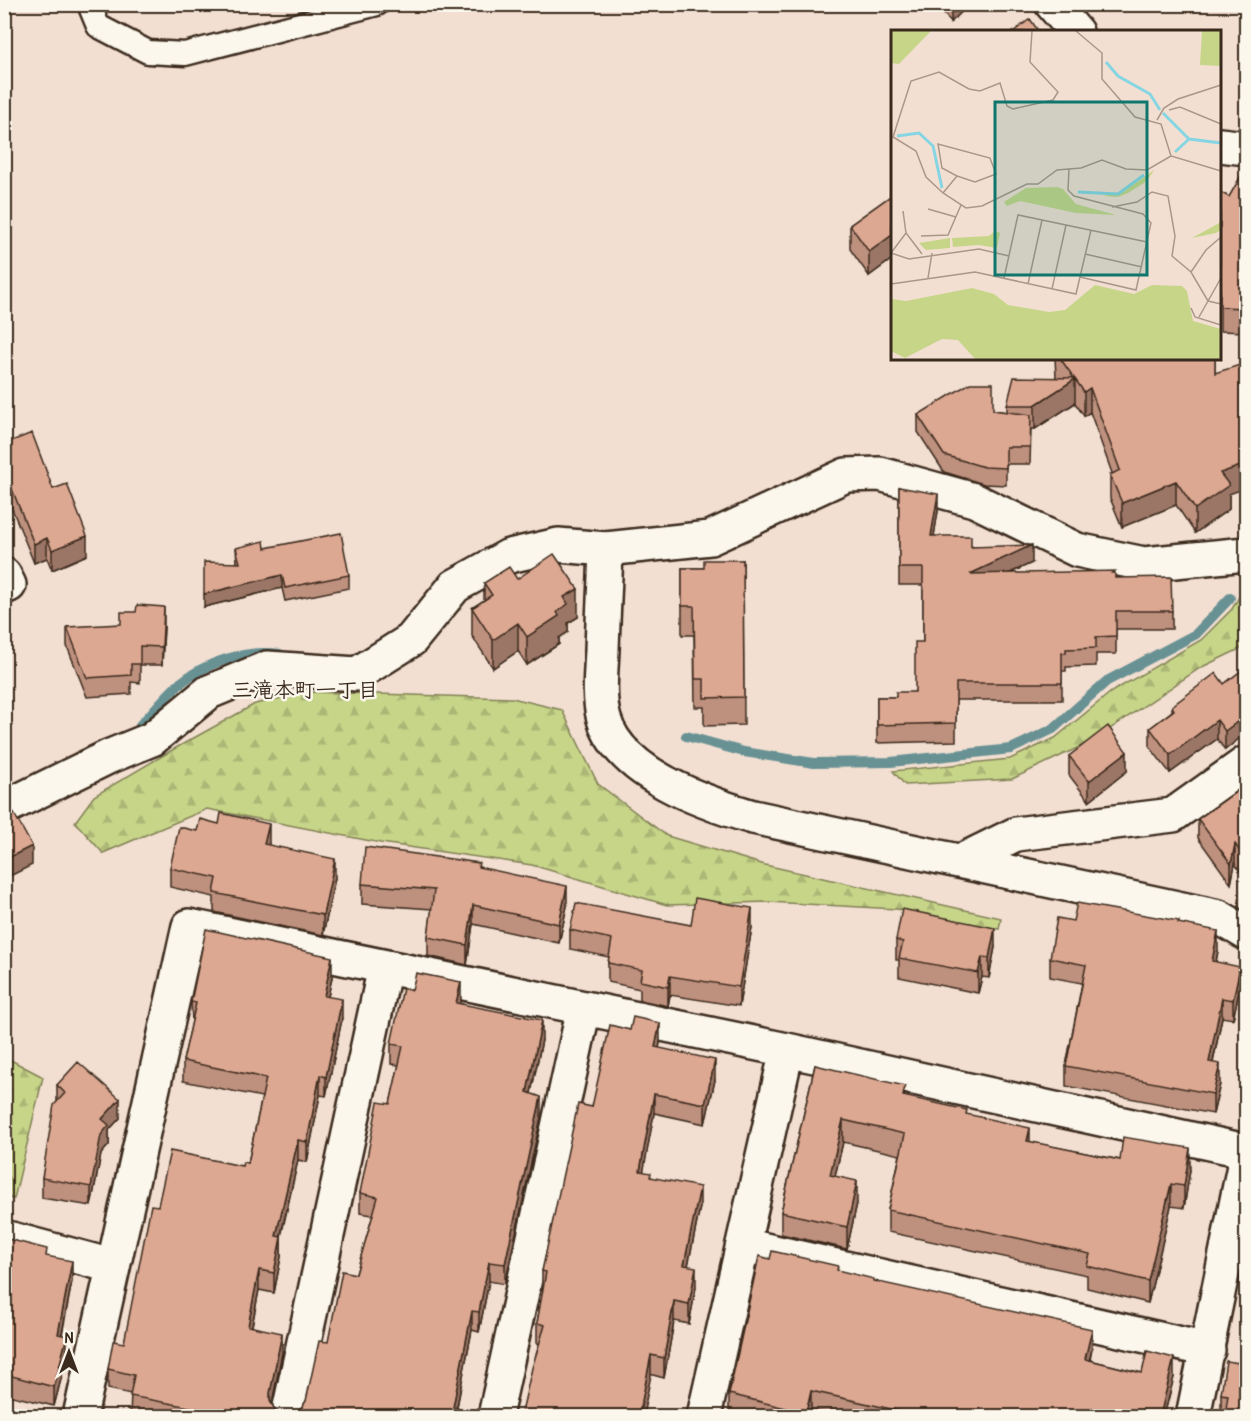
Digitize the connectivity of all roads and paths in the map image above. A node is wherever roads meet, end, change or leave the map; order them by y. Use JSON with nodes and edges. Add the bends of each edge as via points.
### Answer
{"nodes":[{"id":1,"x":89,"y":4,"type":"edge"},
{"id":2,"x":376,"y":4,"type":"edge"},
{"id":3,"x":1052,"y":4,"type":"edge"},
{"id":4,"x":1074,"y":30,"type":"edge"},
{"id":5,"x":1221,"y":145,"type":"edge"},
{"id":6,"x":1246,"y":148,"type":"edge"},
{"id":7,"x":606,"y":549,"type":"junction"},
{"id":8,"x":1246,"y":554,"type":"edge"},
{"id":9,"x":4,"y":575,"type":"edge"},
{"id":10,"x":4,"y":587,"type":"edge"},
{"id":11,"x":1246,"y":763,"type":"edge"},
{"id":12,"x":4,"y":808,"type":"edge"},
{"id":13,"x":961,"y":861,"type":"junction"},
{"id":14,"x":1246,"y":933,"type":"edge"},
{"id":15,"x":385,"y":967,"type":"junction"},
{"id":16,"x":584,"y":1008,"type":"junction"},
{"id":17,"x":787,"y":1050,"type":"junction"},
{"id":18,"x":1246,"y":1151,"type":"edge"},
{"id":19,"x":1246,"y":1156,"type":"edge"},
{"id":20,"x":4,"y":1237,"type":"edge"},
{"id":21,"x":743,"y":1245,"type":"junction"},
{"id":22,"x":112,"y":1266,"type":"junction"},
{"id":23,"x":1208,"y":1350,"type":"junction"},
{"id":24,"x":80,"y":1416,"type":"edge"},
{"id":25,"x":288,"y":1416,"type":"edge"},
{"id":26,"x":495,"y":1416,"type":"edge"},
{"id":27,"x":704,"y":1416,"type":"edge"},
{"id":28,"x":1193,"y":1416,"type":"edge"}],
"edges":[{"from":1,"to":2,"type":"lane","via":[[98,26],[148,52],[185,54]]},
{"from":3,"to":4,"type":"street"},
{"from":5,"to":6,"type":"street"},
{"from":7,"to":8,"type":"street","via":[[710,538],[846,475],[880,474],[974,500],[1077,550],[1144,564]]},
{"from":7,"to":12,"type":"street","via":[[558,545],[509,556],[455,586],[411,640],[357,674],[267,668],[209,692],[152,739]]},
{"from":7,"to":13,"type":"street","via":[[601,682],[604,720],[623,751],[679,791],[715,806]]},
{"from":9,"to":10,"type":"street","via":[[9,585]]},
{"from":11,"to":13,"type":"street","via":[[1173,815],[1016,834]]},
{"from":13,"to":14,"type":"street","via":[[1219,917]]},
{"from":15,"to":16,"type":"street"},
{"from":15,"to":22,"type":"street","via":[[189,926]]},
{"from":15,"to":25,"type":"street"},
{"from":16,"to":17,"type":"street"},
{"from":16,"to":26,"type":"street"},
{"from":17,"to":18,"type":"street"},
{"from":17,"to":21,"type":"street"},
{"from":19,"to":23,"type":"street"},
{"from":20,"to":22,"type":"street"},
{"from":21,"to":23,"type":"street"},
{"from":21,"to":27,"type":"street"},
{"from":22,"to":24,"type":"street"},
{"from":23,"to":28,"type":"street"}]}
